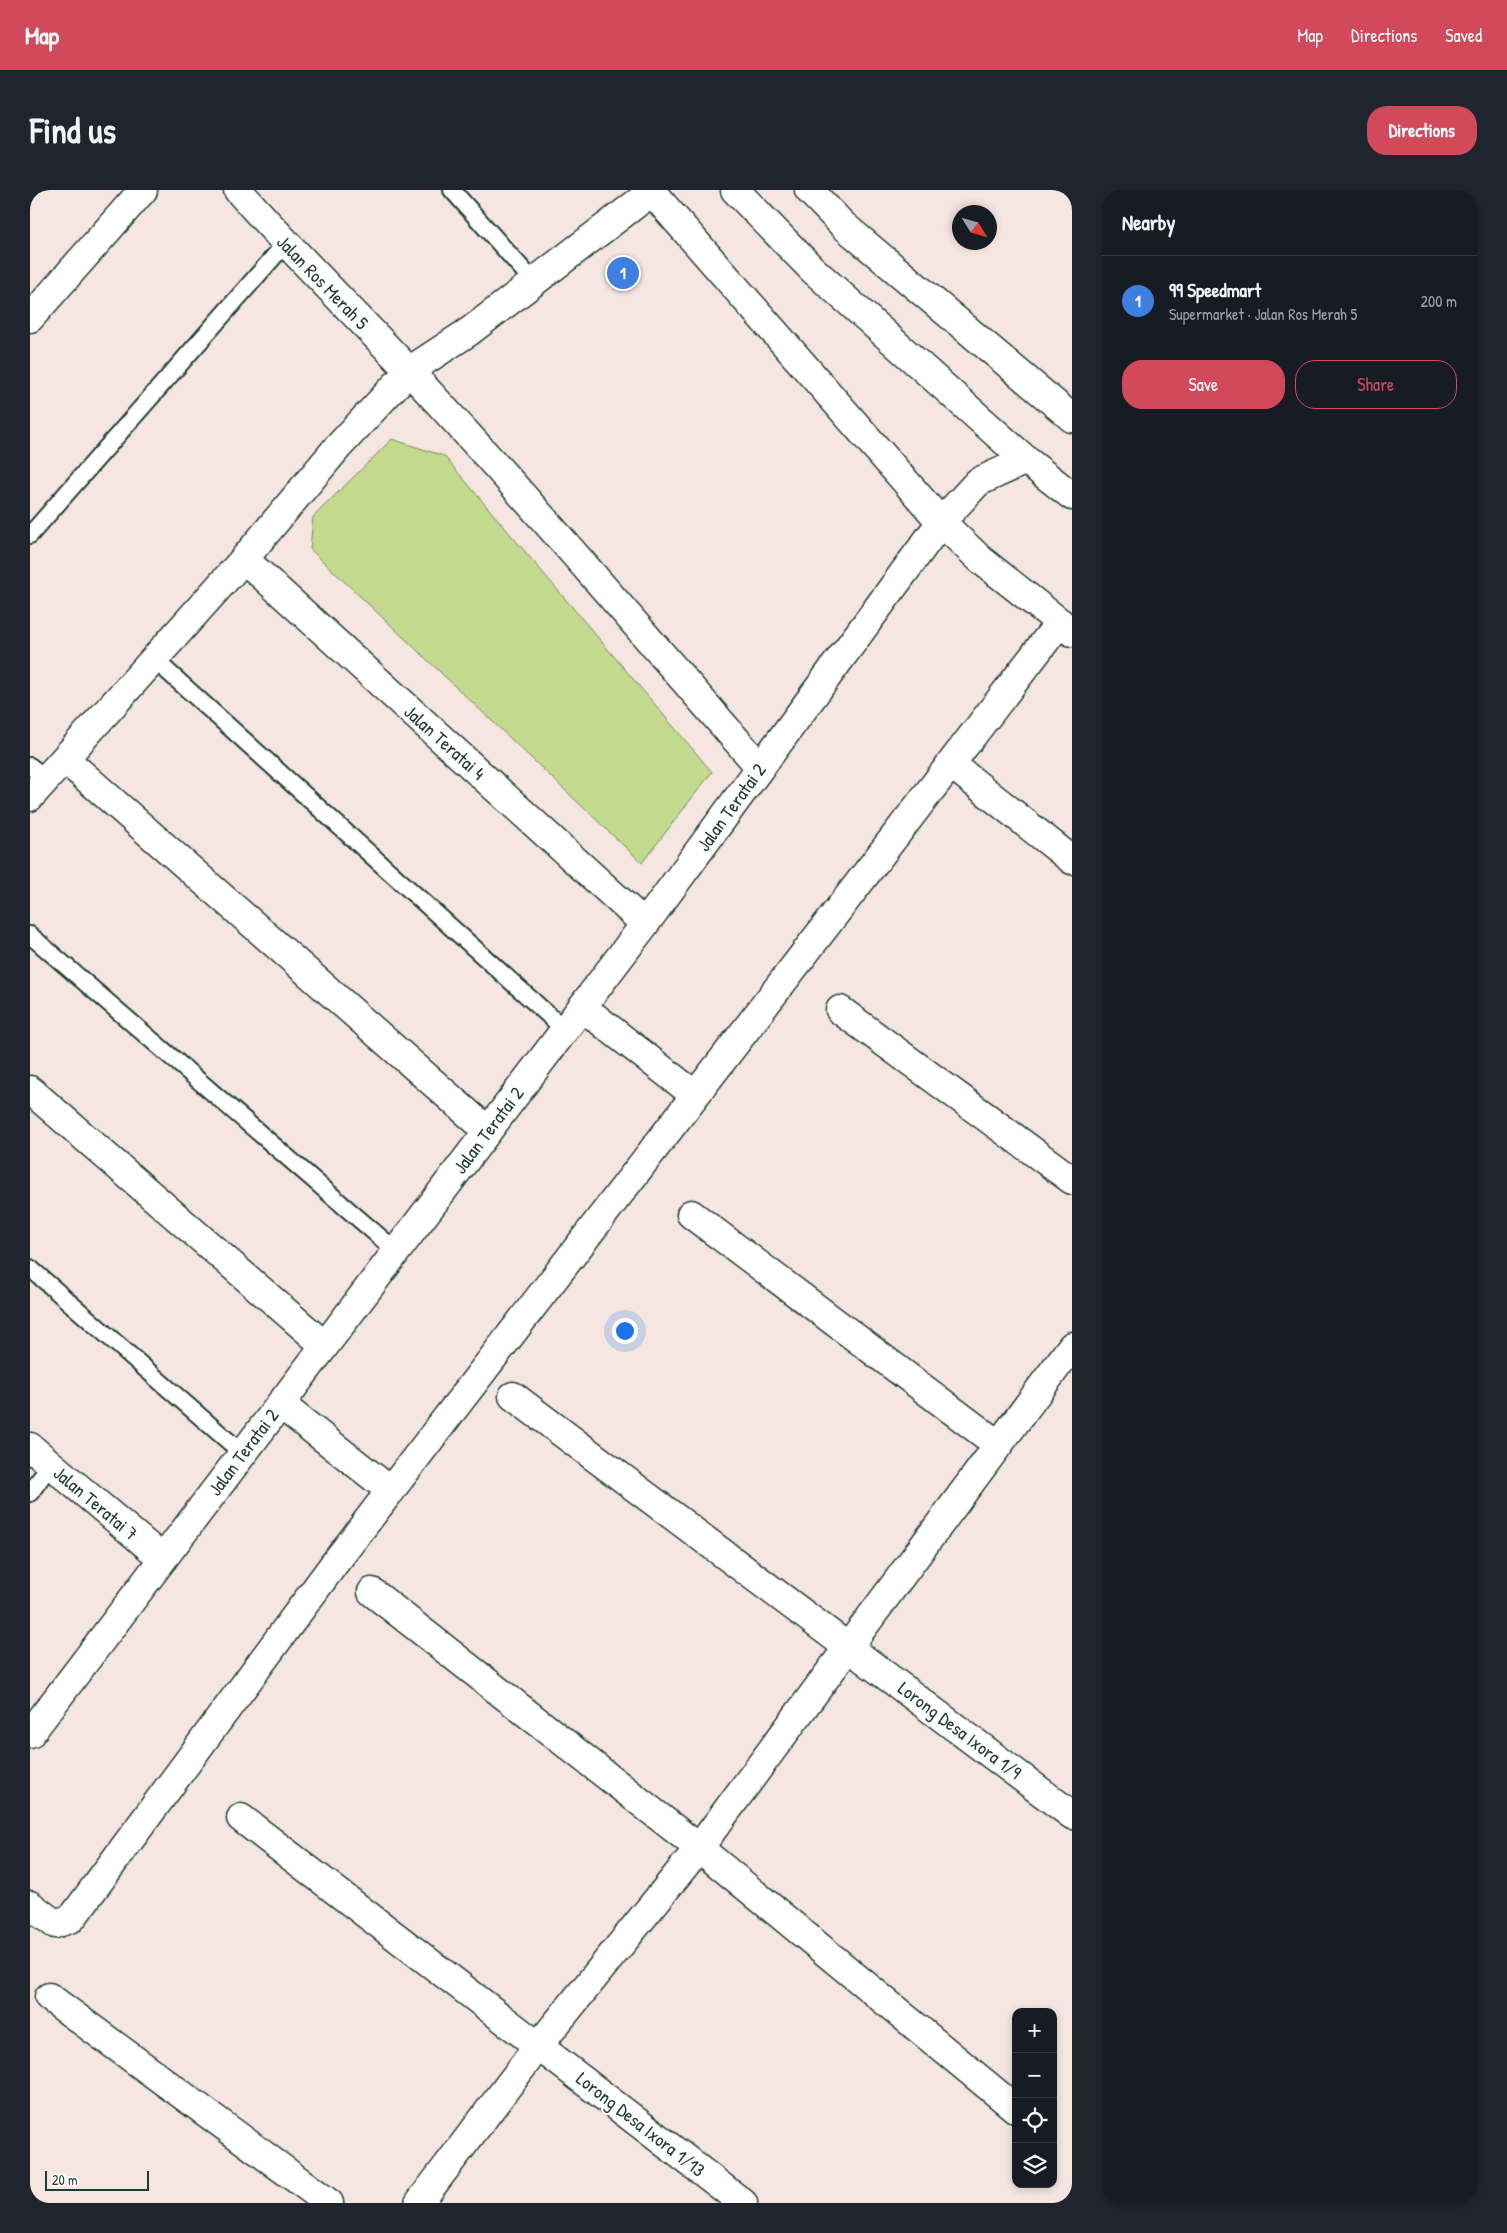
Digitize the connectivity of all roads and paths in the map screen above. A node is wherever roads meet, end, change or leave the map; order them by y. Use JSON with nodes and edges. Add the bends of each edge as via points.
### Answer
{"nodes":[{"id":1,"x":143,"y":190,"type":"edge"},
{"id":2,"x":238,"y":190,"type":"edge"},
{"id":3,"x":452,"y":190,"type":"edge"},
{"id":4,"x":735,"y":190,"type":"edge"},
{"id":5,"x":808,"y":190,"type":"edge"},
{"id":6,"x":652,"y":191,"type":"edge"},
{"id":7,"x":285,"y":244,"type":"junction"},
{"id":8,"x":533,"y":281,"type":"junction"},
{"id":9,"x":30,"y":318,"type":"edge"},
{"id":10,"x":410,"y":371,"type":"junction"},
{"id":11,"x":1072,"y":418,"type":"edge"},
{"id":12,"x":1026,"y":460,"type":"junction"},
{"id":13,"x":1072,"y":496,"type":"edge"},
{"id":14,"x":941,"y":522,"type":"junction"},
{"id":15,"x":30,"y":535,"type":"edge"},
{"id":16,"x":244,"y":559,"type":"junction"},
{"id":17,"x":1066,"y":627,"type":"edge"},
{"id":18,"x":155,"y":660,"type":"junction"},
{"id":19,"x":66,"y":760,"type":"junction"},
{"id":20,"x":951,"y":764,"type":"junction"},
{"id":21,"x":760,"y":767,"type":"junction"},
{"id":22,"x":35,"y":781,"type":"edge"},
{"id":23,"x":1072,"y":860,"type":"edge"},
{"id":24,"x":645,"y":924,"type":"junction"},
{"id":25,"x":30,"y":935,"type":"edge"},
{"id":26,"x":582,"y":1007,"type":"junction"},
{"id":27,"x":840,"y":1010,"type":"dead end"},
{"id":28,"x":565,"y":1030,"type":"junction"},
{"id":29,"x":30,"y":1090,"type":"edge"},
{"id":30,"x":695,"y":1095,"type":"junction"},
{"id":31,"x":488,"y":1131,"type":"junction"},
{"id":32,"x":1072,"y":1180,"type":"edge"},
{"id":33,"x":691,"y":1214,"type":"dead end"},
{"id":34,"x":396,"y":1251,"type":"junction"},
{"id":35,"x":30,"y":1268,"type":"edge"},
{"id":36,"x":324,"y":1345,"type":"junction"},
{"id":37,"x":1072,"y":1346,"type":"edge"},
{"id":38,"x":513,"y":1396,"type":"dead end"},
{"id":39,"x":280,"y":1404,"type":"junction"},
{"id":40,"x":998,"y":1444,"type":"junction"},
{"id":41,"x":30,"y":1447,"type":"edge"},
{"id":42,"x":242,"y":1453,"type":"junction"},
{"id":43,"x":50,"y":1465,"type":"junction"},
{"id":44,"x":390,"y":1491,"type":"junction"},
{"id":45,"x":30,"y":1493,"type":"edge"},
{"id":46,"x":162,"y":1558,"type":"junction"},
{"id":47,"x":372,"y":1592,"type":"dead end"},
{"id":48,"x":848,"y":1646,"type":"junction"},
{"id":49,"x":30,"y":1734,"type":"edge"},
{"id":50,"x":1072,"y":1814,"type":"edge"},
{"id":51,"x":241,"y":1818,"type":"dead end"},
{"id":52,"x":699,"y":1848,"type":"junction"},
{"id":53,"x":30,"y":1905,"type":"edge"},
{"id":54,"x":49,"y":1998,"type":"dead end"},
{"id":55,"x":539,"y":2045,"type":"junction"},
{"id":56,"x":1012,"y":2107,"type":"edge"},
{"id":57,"x":329,"y":2203,"type":"edge"},
{"id":58,"x":419,"y":2203,"type":"edge"},
{"id":59,"x":743,"y":2203,"type":"edge"}],
"edges":[{"from":1,"to":9,"type":"street"},
{"from":2,"to":7,"type":"street","name":"Jalan Ros Merah 5"},
{"from":3,"to":8,"type":"lane"},
{"from":4,"to":12,"type":"street","via":[[812,269]]},
{"from":5,"to":11,"type":"street","via":[[843,225]]},
{"from":6,"to":8,"type":"street"},
{"from":6,"to":14,"type":"street"},
{"from":7,"to":10,"type":"street","name":"Jalan Ros Merah 5"},
{"from":7,"to":15,"type":"lane"},
{"from":8,"to":10,"type":"street","via":[[470,331]]},
{"from":10,"to":16,"type":"street","via":[[337,448]]},
{"from":10,"to":21,"type":"street","name":"Jalan Ros Merah 5"},
{"from":12,"to":13,"type":"street"},
{"from":12,"to":14,"type":"street","name":"Jalan Teratai 2","via":[[978,482]]},
{"from":14,"to":17,"type":"street","via":[[981,560]]},
{"from":14,"to":21,"type":"street","name":"Jalan Teratai 2"},
{"from":16,"to":18,"type":"street"},
{"from":16,"to":24,"type":"street","name":"Jalan Teratai 4"},
{"from":17,"to":20,"type":"street"},
{"from":18,"to":19,"type":"street"},
{"from":18,"to":28,"type":"lane"},
{"from":19,"to":22,"type":"street"},
{"from":19,"to":31,"type":"street"},
{"from":20,"to":23,"type":"street"},
{"from":20,"to":30,"type":"street"},
{"from":21,"to":24,"type":"street","name":"Jalan Teratai 2"},
{"from":24,"to":26,"type":"street","name":"Jalan Teratai 2"},
{"from":25,"to":34,"type":"lane"},
{"from":26,"to":28,"type":"street","name":"Jalan Teratai 2"},
{"from":26,"to":30,"type":"street"},
{"from":27,"to":32,"type":"street"},
{"from":28,"to":31,"type":"street","name":"Jalan Teratai 2"},
{"from":29,"to":36,"type":"street"},
{"from":30,"to":44,"type":"street"},
{"from":31,"to":34,"type":"street","name":"Jalan Teratai 2"},
{"from":33,"to":40,"type":"street"},
{"from":34,"to":36,"type":"street","name":"Jalan Teratai 2"},
{"from":35,"to":42,"type":"lane"},
{"from":36,"to":39,"type":"street","name":"Jalan Teratai 2"},
{"from":37,"to":40,"type":"street"},
{"from":38,"to":48,"type":"street","name":"Lorong Desa Ixora 1/9"},
{"from":39,"to":42,"type":"street","name":"Jalan Teratai 2"},
{"from":39,"to":44,"type":"street"},
{"from":40,"to":48,"type":"street"},
{"from":41,"to":43,"type":"street","name":"Jalan Teratai 7"},
{"from":42,"to":46,"type":"street","name":"Jalan Teratai 2"},
{"from":43,"to":45,"type":"lane"},
{"from":43,"to":46,"type":"street","name":"Jalan Teratai 7"},
{"from":44,"to":53,"type":"street","via":[[72,1918],[55,1924]]},
{"from":46,"to":49,"type":"street","name":"Jalan Teratai 2"},
{"from":47,"to":52,"type":"street"},
{"from":48,"to":50,"type":"street","name":"Lorong Desa Ixora 1/9"},
{"from":48,"to":52,"type":"street"},
{"from":51,"to":55,"type":"street","name":"Lorong Desa Ixora 1/13"},
{"from":52,"to":55,"type":"street"},
{"from":52,"to":56,"type":"street"},
{"from":54,"to":57,"type":"street"},
{"from":55,"to":58,"type":"street"},
{"from":55,"to":59,"type":"street","name":"Lorong Desa Ixora 1/13"}]}
